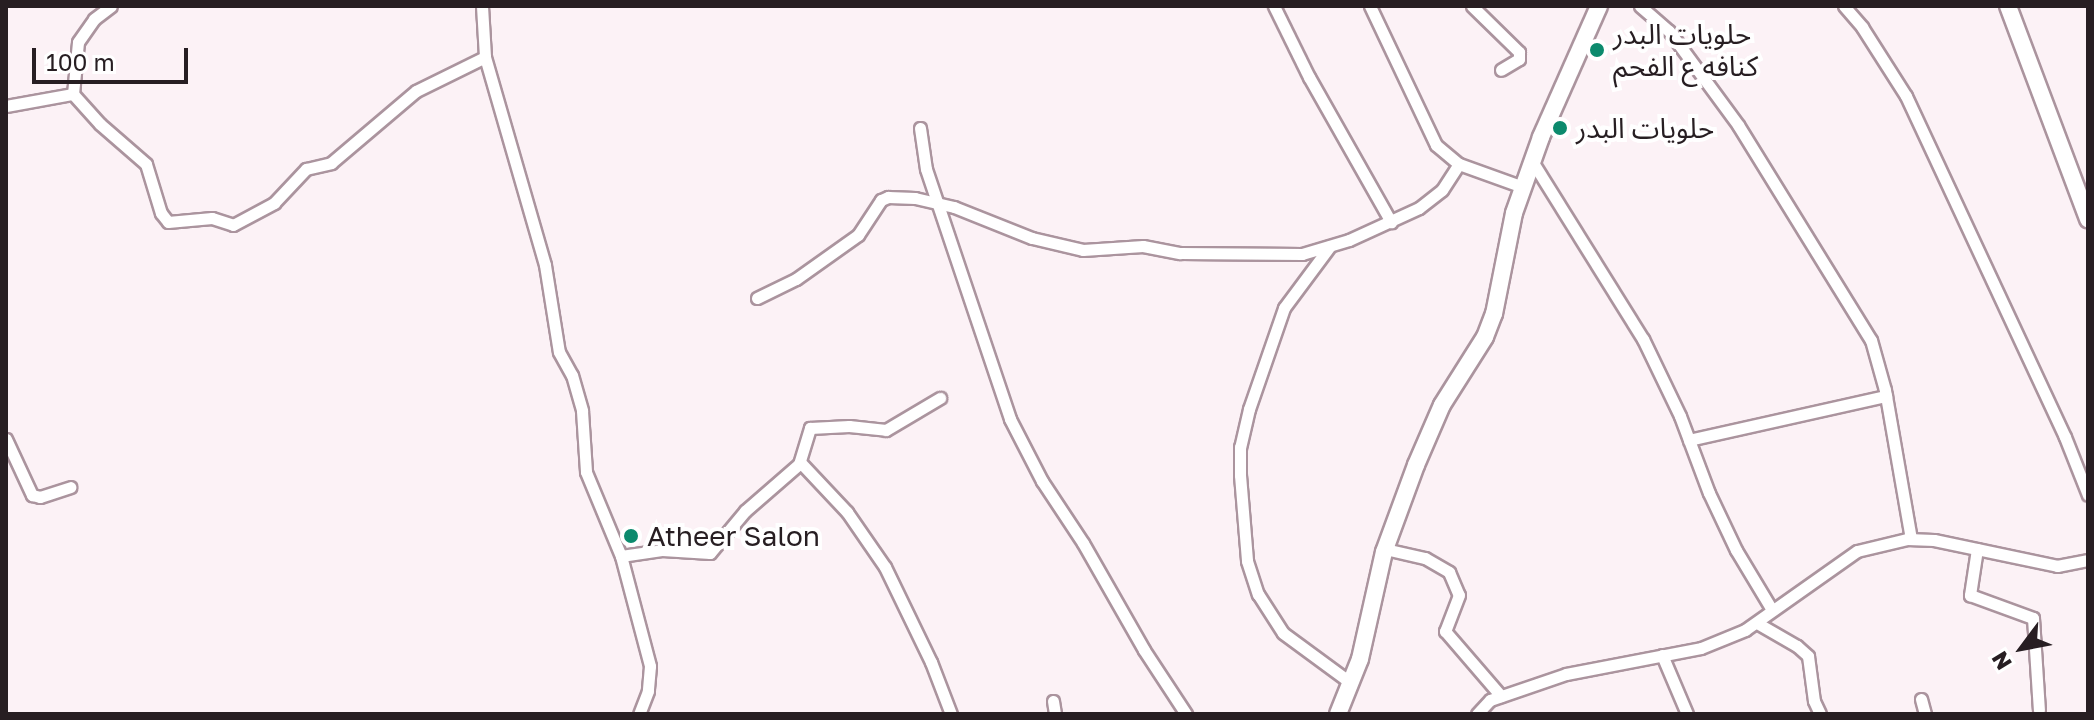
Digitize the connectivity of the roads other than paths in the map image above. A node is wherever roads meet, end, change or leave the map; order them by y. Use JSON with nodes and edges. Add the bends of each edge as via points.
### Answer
{"nodes":[{"id":1,"x":111,"y":6,"type":"edge"},
{"id":2,"x":482,"y":6,"type":"edge"},
{"id":3,"x":1274,"y":6,"type":"edge"},
{"id":4,"x":1370,"y":6,"type":"edge"},
{"id":5,"x":1472,"y":6,"type":"edge"},
{"id":6,"x":1599,"y":6,"type":"edge"},
{"id":7,"x":1640,"y":6,"type":"edge"},
{"id":8,"x":1844,"y":6,"type":"edge"},
{"id":9,"x":2008,"y":6,"type":"edge"},
{"id":10,"x":485,"y":57,"type":"junction"},
{"id":11,"x":1501,"y":70,"type":"dead end"},
{"id":12,"x":73,"y":94,"type":"junction"},
{"id":13,"x":6,"y":106,"type":"edge"},
{"id":14,"x":920,"y":128,"type":"dead end"},
{"id":15,"x":1532,"y":161,"type":"junction"},
{"id":16,"x":1459,"y":164,"type":"junction"},
{"id":17,"x":1523,"y":187,"type":"junction"},
{"id":18,"x":938,"y":203,"type":"junction"},
{"id":19,"x":2088,"y":219,"type":"edge"},
{"id":20,"x":1391,"y":222,"type":"junction"},
{"id":21,"x":1330,"y":245,"type":"junction"},
{"id":22,"x":757,"y":298,"type":"dead end"},
{"id":23,"x":1886,"y":396,"type":"junction"},
{"id":24,"x":940,"y":398,"type":"dead end"},
{"id":25,"x":6,"y":439,"type":"edge"},
{"id":26,"x":1689,"y":440,"type":"junction"},
{"id":27,"x":800,"y":462,"type":"junction"},
{"id":28,"x":70,"y":487,"type":"dead end"},
{"id":29,"x":2088,"y":495,"type":"edge"},
{"id":30,"x":1911,"y":539,"type":"junction"},
{"id":31,"x":1385,"y":549,"type":"junction"},
{"id":32,"x":1977,"y":549,"type":"junction"},
{"id":33,"x":621,"y":556,"type":"junction"},
{"id":34,"x":2088,"y":560,"type":"edge"},
{"id":35,"x":1772,"y":610,"type":"junction"},
{"id":36,"x":1757,"y":623,"type":"junction"},
{"id":37,"x":1662,"y":655,"type":"junction"},
{"id":38,"x":1351,"y":683,"type":"junction"},
{"id":39,"x":1501,"y":696,"type":"junction"},
{"id":40,"x":1921,"y":699,"type":"dead end"},
{"id":41,"x":1053,"y":701,"type":"dead end"},
{"id":42,"x":2039,"y":710,"type":"dead end"},
{"id":43,"x":639,"y":714,"type":"edge"},
{"id":44,"x":951,"y":714,"type":"edge"},
{"id":45,"x":1055,"y":714,"type":"edge"},
{"id":46,"x":1186,"y":714,"type":"edge"},
{"id":47,"x":1338,"y":714,"type":"edge"},
{"id":48,"x":1477,"y":714,"type":"edge"},
{"id":49,"x":1687,"y":714,"type":"edge"},
{"id":50,"x":1820,"y":714,"type":"edge"},
{"id":51,"x":1925,"y":714,"type":"edge"}],
"edges":[{"from":1,"to":12,"type":"street","via":[[78,42]]},
{"from":2,"to":10,"type":"street"},
{"from":3,"to":20,"type":"street"},
{"from":4,"to":16,"type":"street","via":[[1430,137]]},
{"from":5,"to":11,"type":"street","via":[[1519,52],[1519,59]]},
{"from":6,"to":15,"type":"street"},
{"from":7,"to":23,"type":"street","via":[[1669,31],[1738,125],[1871,340]]},
{"from":8,"to":29,"type":"street","via":[[1906,96]]},
{"from":9,"to":19,"type":"street"},
{"from":10,"to":12,"type":"street","via":[[416,91],[331,163],[306,169],[274,203],[233,225],[212,218],[168,222],[146,164]]},
{"from":10,"to":33,"type":"street","via":[[545,265],[559,352],[582,411],[590,486]]},
{"from":12,"to":13,"type":"street"},
{"from":14,"to":18,"type":"street"},
{"from":15,"to":17,"type":"street"},
{"from":15,"to":26,"type":"street","via":[[1629,313]]},
{"from":16,"to":17,"type":"street"},
{"from":16,"to":20,"type":"street","via":[[1431,200]]},
{"from":17,"to":31,"type":"street","via":[[1494,314],[1442,405]]},
{"from":18,"to":21,"type":"street","via":[[1032,238],[1083,250],[1143,246],[1180,253],[1262,255],[1302,254]]},
{"from":18,"to":22,"type":"street","via":[[899,196],[881,200],[858,235],[796,279]]},
{"from":18,"to":46,"type":"street","via":[[1010,419],[1042,481]]},
{"from":20,"to":21,"type":"street"},
{"from":21,"to":38,"type":"street","via":[[1284,308],[1249,409],[1240,475],[1247,561],[1258,594],[1283,633]]},
{"from":23,"to":26,"type":"street"},
{"from":23,"to":30,"type":"street"},
{"from":24,"to":27,"type":"street","via":[[886,430],[810,428]]},
{"from":25,"to":28,"type":"street","via":[[32,495]]},
{"from":26,"to":35,"type":"street","via":[[1736,550]]},
{"from":27,"to":33,"type":"street","via":[[745,511],[714,552],[662,550]]},
{"from":27,"to":44,"type":"street","via":[[847,512],[885,567]]},
{"from":30,"to":32,"type":"street"},
{"from":30,"to":35,"type":"street","via":[[1857,551]]},
{"from":31,"to":38,"type":"street"},
{"from":31,"to":39,"type":"street","via":[[1425,558],[1449,572],[1459,595],[1445,631]]},
{"from":32,"to":34,"type":"street","via":[[2057,566]]},
{"from":32,"to":42,"type":"street","via":[[1970,595],[2033,618]]},
{"from":33,"to":43,"type":"street","via":[[650,666]]},
{"from":35,"to":36,"type":"street"},
{"from":36,"to":37,"type":"street","via":[[1701,648]]},
{"from":36,"to":50,"type":"street","via":[[1808,656]]},
{"from":37,"to":39,"type":"street","via":[[1590,667]]},
{"from":37,"to":49,"type":"street"},
{"from":38,"to":47,"type":"street"},
{"from":39,"to":48,"type":"street"},
{"from":40,"to":51,"type":"street"},
{"from":41,"to":45,"type":"street"}]}
